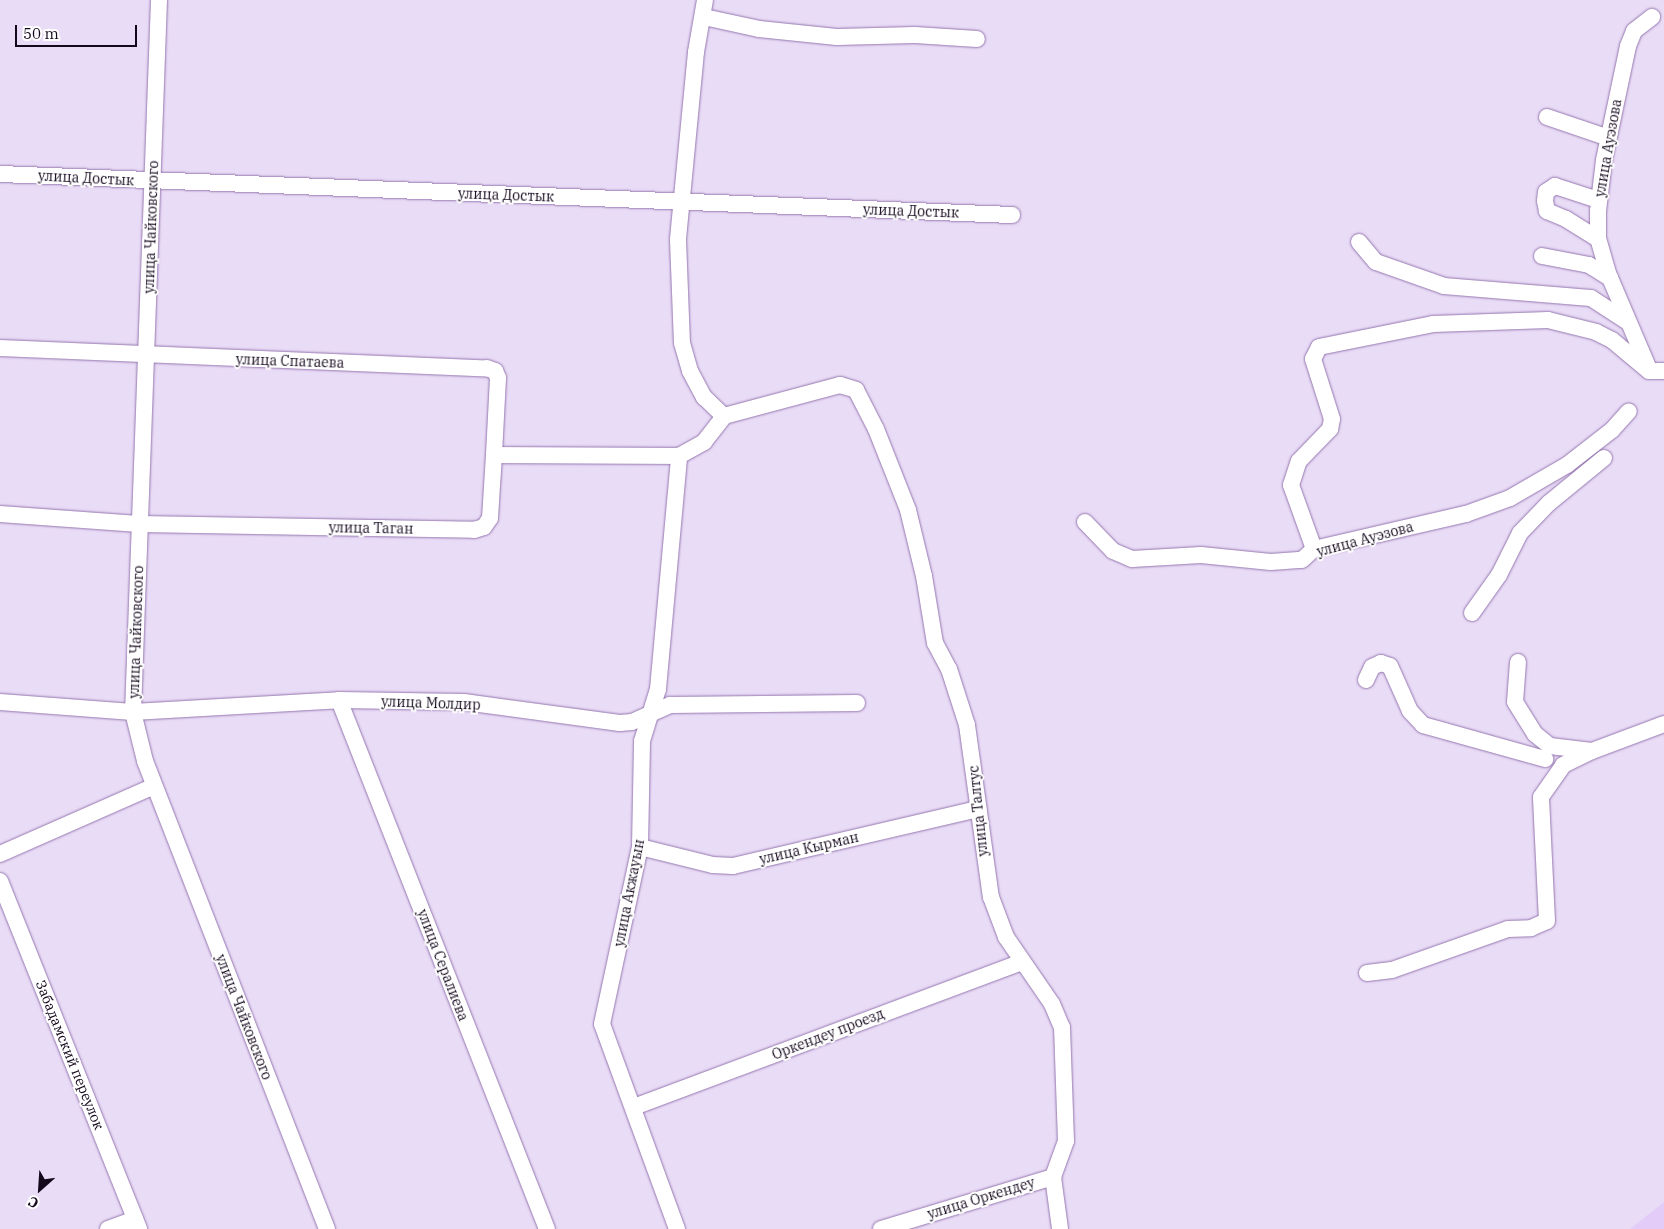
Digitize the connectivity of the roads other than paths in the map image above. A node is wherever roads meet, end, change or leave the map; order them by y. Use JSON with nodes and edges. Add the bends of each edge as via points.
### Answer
{"nodes":[{"id":1,"x":159,"y":0,"type":"edge"},
{"id":2,"x":705,"y":0,"type":"edge"},
{"id":3,"x":704,"y":17,"type":"junction"},
{"id":4,"x":1652,"y":17,"type":"dead end"},
{"id":5,"x":977,"y":39,"type":"dead end"},
{"id":6,"x":1547,"y":117,"type":"dead end"},
{"id":7,"x":1609,"y":138,"type":"junction"},
{"id":8,"x":0,"y":174,"type":"edge"},
{"id":9,"x":153,"y":182,"type":"junction"},
{"id":10,"x":1598,"y":200,"type":"junction"},
{"id":11,"x":682,"y":202,"type":"junction"},
{"id":12,"x":1012,"y":215,"type":"dead end"},
{"id":13,"x":1598,"y":240,"type":"junction"},
{"id":14,"x":1359,"y":242,"type":"dead end"},
{"id":15,"x":1542,"y":256,"type":"dead end"},
{"id":16,"x":1610,"y":278,"type":"junction"},
{"id":17,"x":1628,"y":322,"type":"junction"},
{"id":18,"x":0,"y":348,"type":"edge"},
{"id":19,"x":145,"y":356,"type":"junction"},
{"id":20,"x":1657,"y":371,"type":"edge"},
{"id":21,"x":1629,"y":411,"type":"dead end"},
{"id":22,"x":724,"y":416,"type":"junction"},
{"id":23,"x":494,"y":455,"type":"junction"},
{"id":24,"x":679,"y":456,"type":"junction"},
{"id":25,"x":1604,"y":458,"type":"dead end"},
{"id":26,"x":0,"y":514,"type":"edge"},
{"id":27,"x":1085,"y":522,"type":"dead end"},
{"id":28,"x":138,"y":524,"type":"junction"},
{"id":29,"x":1314,"y":550,"type":"junction"},
{"id":30,"x":1472,"y":613,"type":"dead end"},
{"id":31,"x":1518,"y":662,"type":"dead end"},
{"id":32,"x":1366,"y":680,"type":"dead end"},
{"id":33,"x":339,"y":700,"type":"junction"},
{"id":34,"x":0,"y":702,"type":"edge"},
{"id":35,"x":857,"y":703,"type":"dead end"},
{"id":36,"x":134,"y":712,"type":"junction"},
{"id":37,"x":649,"y":713,"type":"junction"},
{"id":38,"x":1664,"y":724,"type":"edge"},
{"id":39,"x":1592,"y":751,"type":"junction"},
{"id":40,"x":1545,"y":759,"type":"dead end"},
{"id":41,"x":154,"y":786,"type":"junction"},
{"id":42,"x":978,"y":809,"type":"junction"},
{"id":43,"x":640,"y":847,"type":"junction"},
{"id":44,"x":0,"y":854,"type":"edge"},
{"id":45,"x":0,"y":881,"type":"edge"},
{"id":46,"x":1022,"y":962,"type":"junction"},
{"id":47,"x":1367,"y":974,"type":"dead end"},
{"id":48,"x":634,"y":1107,"type":"junction"},
{"id":49,"x":1053,"y":1176,"type":"junction"},
{"id":50,"x":137,"y":1224,"type":"edge"},
{"id":51,"x":108,"y":1229,"type":"edge"},
{"id":52,"x":327,"y":1229,"type":"edge"},
{"id":53,"x":547,"y":1229,"type":"edge"},
{"id":54,"x":677,"y":1229,"type":"edge"},
{"id":55,"x":881,"y":1229,"type":"edge"},
{"id":56,"x":1060,"y":1229,"type":"edge"}],
"edges":[{"from":1,"to":9,"type":"street","name":"улица Чайковского"},
{"from":2,"to":3,"type":"street"},
{"from":3,"to":5,"type":"street","via":[[759,29],[837,37],[914,35]]},
{"from":3,"to":11,"type":"street","via":[[696,52]]},
{"from":4,"to":7,"type":"street","name":"улица Ауэзова","via":[[1634,31],[1628,46]]},
{"from":6,"to":7,"type":"street"},
{"from":7,"to":10,"type":"street","name":"улица Ауэзова"},
{"from":8,"to":9,"type":"street","name":"улица Достык"},
{"from":9,"to":11,"type":"street","name":"улица Достык"},
{"from":9,"to":19,"type":"street","name":"улица Чайковского"},
{"from":10,"to":13,"type":"street","name":"улица Ауэзова"},
{"from":10,"to":13,"type":"street","via":[[1555,186],[1546,192],[1545,201],[1547,211]]},
{"from":11,"to":12,"type":"street","name":"улица Достык"},
{"from":11,"to":22,"type":"street","via":[[678,240],[682,343],[690,371],[704,397]]},
{"from":13,"to":16,"type":"street","name":"улица Ауэзова"},
{"from":14,"to":17,"type":"street","via":[[1376,262],[1444,286],[1591,298]]},
{"from":15,"to":16,"type":"street","via":[[1589,265]]},
{"from":16,"to":17,"type":"street","name":"улица Ауэзова"},
{"from":17,"to":20,"type":"street","name":"улица Ауэзова"},
{"from":18,"to":19,"type":"street","name":"улица Спатаева"},
{"from":19,"to":23,"type":"street","name":"улица Спатаева","via":[[487,368],[495,371],[498,378]]},
{"from":19,"to":28,"type":"street","name":"улица Чайковского"},
{"from":20,"to":29,"type":"street","via":[[1612,340],[1548,320],[1433,324],[1319,347],[1313,359],[1332,419],[1330,428],[1299,461],[1291,485]]},
{"from":21,"to":29,"type":"street","name":"улица Ауэзова","via":[[1612,430],[1567,465],[1504,500],[1466,514]]},
{"from":22,"to":24,"type":"street","via":[[704,442]]},
{"from":22,"to":42,"type":"street","name":"улица Талтус","via":[[840,385],[856,390],[876,429],[908,510],[936,643],[949,669],[967,725]]},
{"from":23,"to":24,"type":"street"},
{"from":23,"to":28,"type":"street","name":"улица Таган","via":[[490,518],[484,526],[474,530]]},
{"from":24,"to":37,"type":"street","name":"улица Акжауын","via":[[658,689]]},
{"from":25,"to":30,"type":"street","via":[[1549,503],[1520,533],[1499,574]]},
{"from":26,"to":28,"type":"street","name":"улица Таган"},
{"from":27,"to":29,"type":"street","name":"улица Ауэзова","via":[[1113,551],[1132,559],[1201,555],[1288,562],[1302,560]]},
{"from":28,"to":36,"type":"street","name":"улица Чайковского"},
{"from":31,"to":39,"type":"street","via":[[1515,702],[1535,734],[1555,748]]},
{"from":32,"to":40,"type":"street","via":[[1372,667],[1381,663],[1390,666],[1410,711],[1423,725]]},
{"from":33,"to":36,"type":"street","name":"улица Молдир"},
{"from":33,"to":37,"type":"street","name":"улица Молдир","via":[[464,702],[620,723],[632,722]]},
{"from":33,"to":53,"type":"street","name":"улица Сералиева"},
{"from":34,"to":36,"type":"street","name":"улица Молдир"},
{"from":35,"to":37,"type":"street","name":"улица Молдир","via":[[670,705]]},
{"from":36,"to":41,"type":"street","name":"улица Чайковского"},
{"from":37,"to":43,"type":"street","name":"улица Акжауын","via":[[642,741]]},
{"from":38,"to":39,"type":"street"},
{"from":39,"to":47,"type":"street","via":[[1562,765],[1541,797],[1547,921],[1531,928],[1508,929],[1392,970]]},
{"from":41,"to":44,"type":"street"},
{"from":41,"to":52,"type":"street","name":"улица Чайковского"},
{"from":42,"to":43,"type":"street","name":"улица Кырман","via":[[733,866],[713,865]]},
{"from":42,"to":46,"type":"street","name":"улица Талтус","via":[[991,897],[1006,937]]},
{"from":43,"to":48,"type":"street","name":"улица Акжауын","via":[[602,1024]]},
{"from":45,"to":50,"type":"street","name":"Забадамский переулок"},
{"from":46,"to":48,"type":"street","name":"Оркендеу проезд"},
{"from":46,"to":49,"type":"street","name":"улица Талтус","via":[[1052,1004],[1062,1027],[1066,1141]]},
{"from":48,"to":54,"type":"street","name":"улица Акжауын"},
{"from":49,"to":55,"type":"street","name":"улица Оркендеу"},
{"from":49,"to":56,"type":"street","name":"улица Талтус"},
{"from":50,"to":51,"type":"street"}]}
